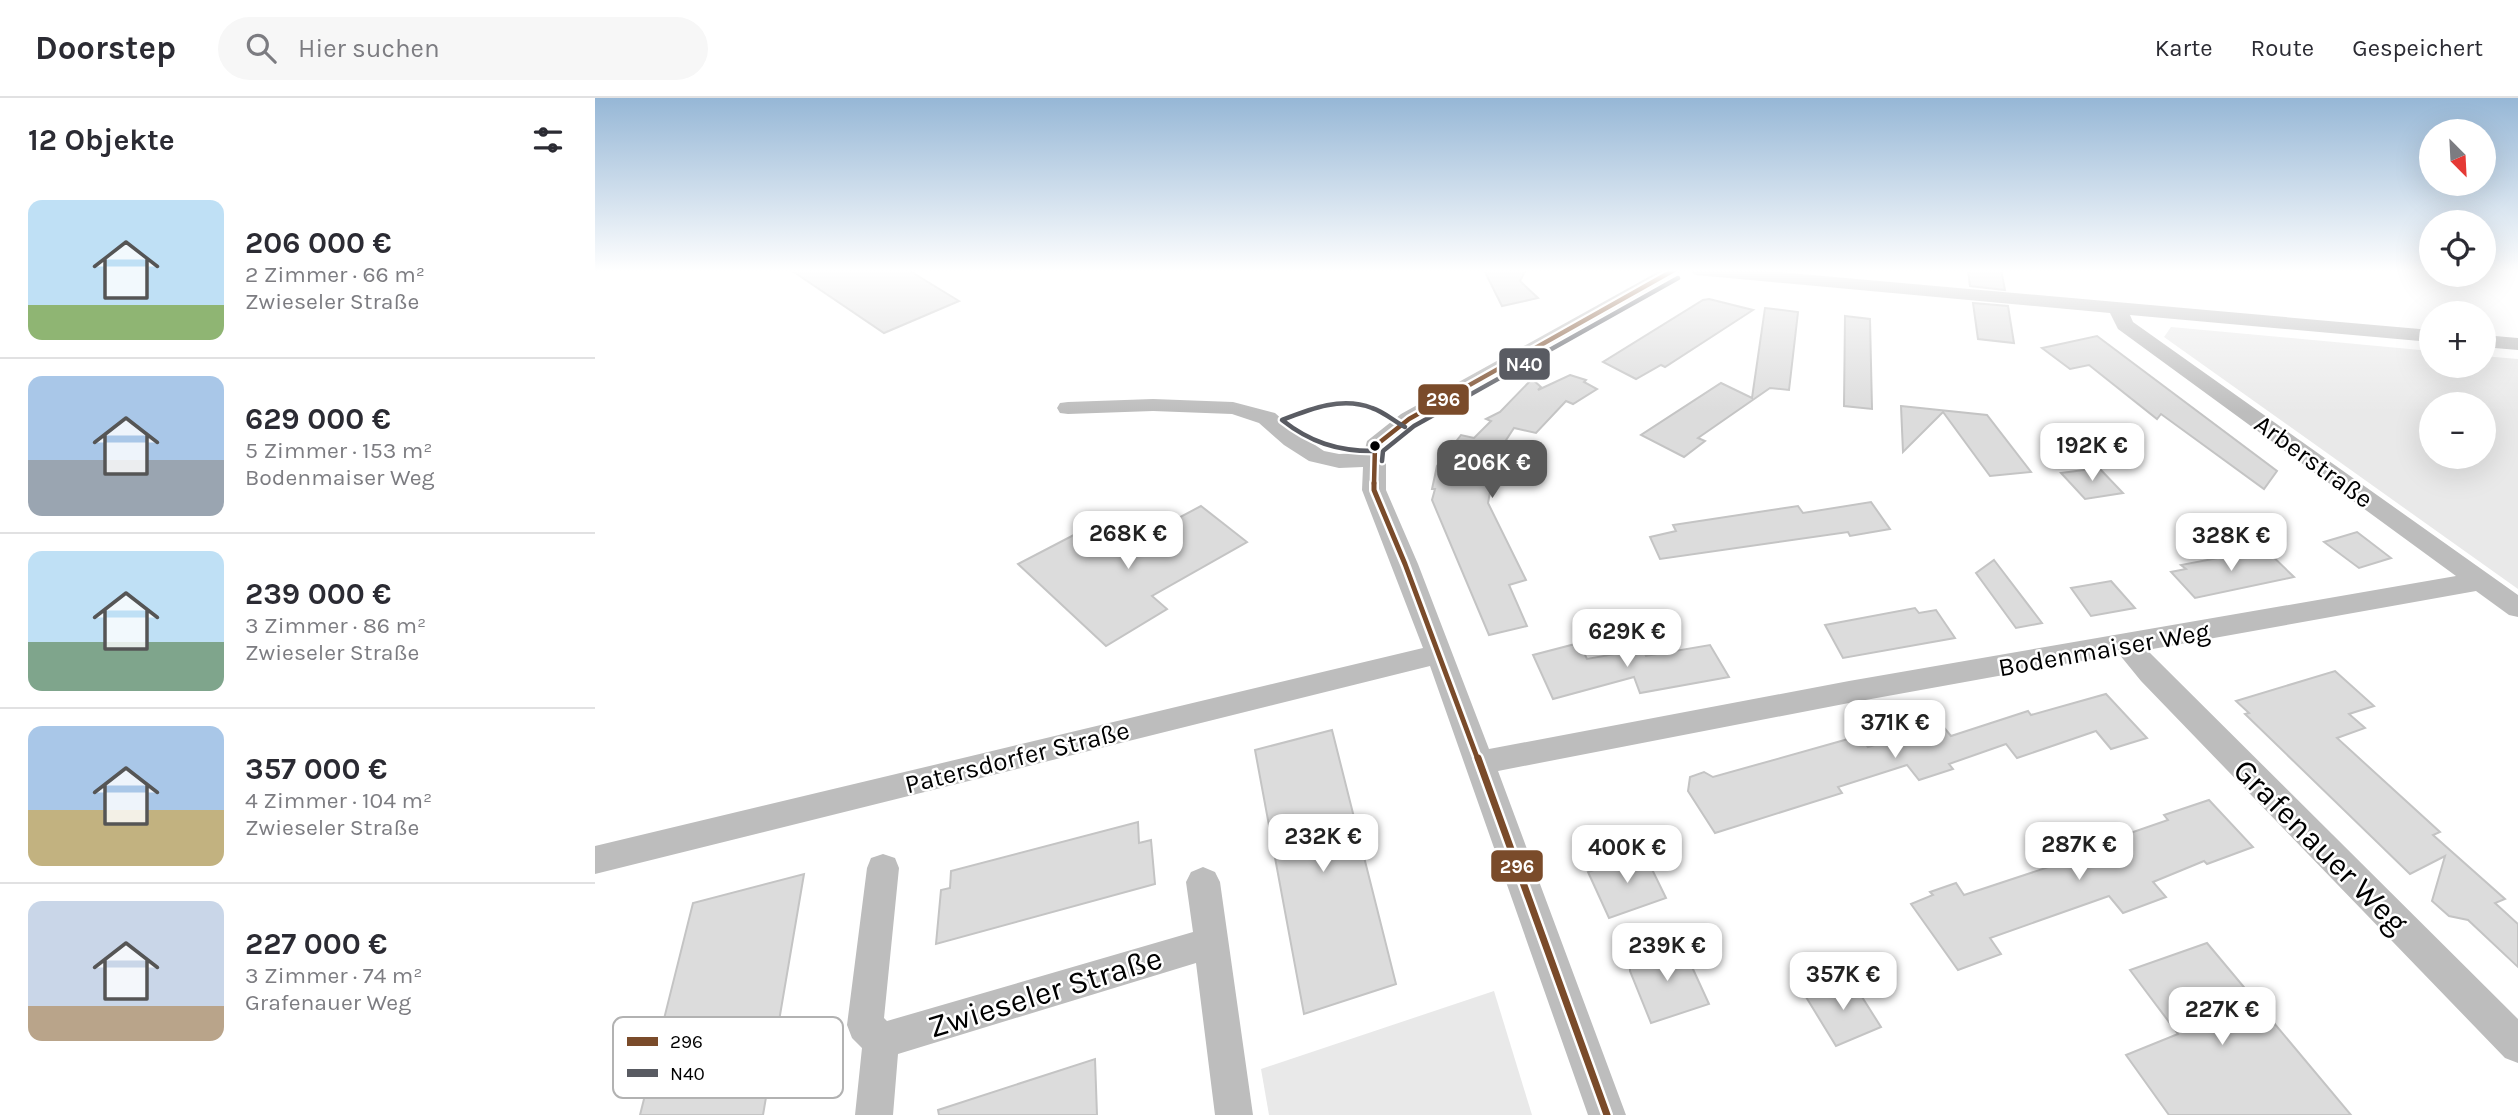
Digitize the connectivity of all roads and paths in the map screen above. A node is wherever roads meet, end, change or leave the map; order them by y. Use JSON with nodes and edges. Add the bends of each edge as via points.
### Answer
{"nodes":[{"id":1,"x":1590,"y":317,"type":"edge"},
{"id":2,"x":2121,"y":317,"type":"edge"},
{"id":3,"x":2223,"y":317,"type":"edge"},
{"id":4,"x":2419,"y":335,"type":"edge"},
{"id":5,"x":2496,"y":342,"type":"edge"},
{"id":6,"x":2518,"y":344,"type":"edge"},
{"id":7,"x":1068,"y":408,"type":"dead end"},
{"id":8,"x":1373,"y":460,"type":"junction"},
{"id":9,"x":2481,"y":582,"type":"junction"},
{"id":10,"x":2518,"y":608,"type":"edge"},
{"id":11,"x":2127,"y":645,"type":"junction"},
{"id":12,"x":1439,"y":654,"type":"junction"},
{"id":13,"x":1480,"y":764,"type":"junction"},
{"id":14,"x":595,"y":860,"type":"edge"},
{"id":15,"x":883,"y":868,"type":"dead end"},
{"id":16,"x":1203,"y":882,"type":"dead end"},
{"id":17,"x":1209,"y":943,"type":"junction"},
{"id":18,"x":881,"y":1041,"type":"junction"},
{"id":19,"x":2518,"y":1045,"type":"edge"},
{"id":20,"x":874,"y":1115,"type":"edge"},
{"id":21,"x":1234,"y":1115,"type":"edge"},
{"id":22,"x":1607,"y":1115,"type":"edge"}],
"edges":[{"from":1,"to":8,"type":"street","via":[[1409,419],[1375,446]]},
{"from":2,"to":9,"type":"street","name":"Arberstraße","via":[[2125,325]]},
{"from":3,"to":4,"type":"street"},
{"from":5,"to":6,"type":"street"},
{"from":7,"to":8,"type":"street","via":[[1233,408],[1267,418],[1317,456]]},
{"from":8,"to":12,"type":"street","via":[[1374,490]]},
{"from":9,"to":10,"type":"street","name":"Arberstraße"},
{"from":9,"to":11,"type":"street","name":"Bodenmaiser Weg"},
{"from":11,"to":13,"type":"street","name":"Bodenmaiser Weg"},
{"from":11,"to":19,"type":"street","name":"Grafenauer Weg"},
{"from":12,"to":13,"type":"street"},
{"from":12,"to":14,"type":"street","name":"Patersdorfer Straße"},
{"from":13,"to":22,"type":"street"},
{"from":15,"to":18,"type":"street","via":[[865,1025]]},
{"from":16,"to":17,"type":"street"},
{"from":17,"to":18,"type":"street","name":"Zwieseler Straße"},
{"from":17,"to":21,"type":"street"},
{"from":18,"to":20,"type":"street"}]}
